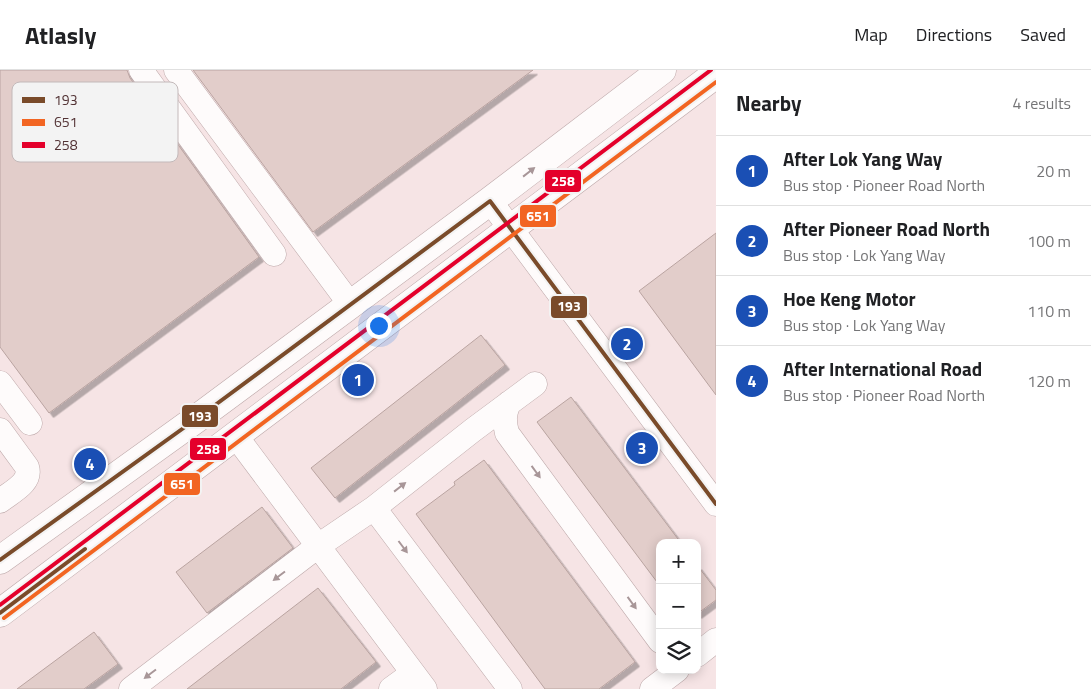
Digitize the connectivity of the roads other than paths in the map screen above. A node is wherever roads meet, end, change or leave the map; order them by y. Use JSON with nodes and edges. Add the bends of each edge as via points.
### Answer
{"nodes":[{"id":1,"x":141,"y":70,"type":"edge"},
{"id":2,"x":176,"y":70,"type":"edge"},
{"id":3,"x":648,"y":74,"type":"edge"},
{"id":4,"x":716,"y":74,"type":"edge"},
{"id":5,"x":150,"y":82,"type":"edge"},
{"id":6,"x":178,"y":121,"type":"edge"},
{"id":7,"x":490,"y":202,"type":"junction"},
{"id":8,"x":511,"y":229,"type":"junction"},
{"id":9,"x":274,"y":254,"type":"dead end"},
{"id":10,"x":350,"y":304,"type":"junction"},
{"id":11,"x":0,"y":383,"type":"edge"},
{"id":12,"x":535,"y":384,"type":"dead end"},
{"id":13,"x":509,"y":403,"type":"junction"},
{"id":14,"x":30,"y":423,"type":"dead end"},
{"id":15,"x":0,"y":430,"type":"edge"},
{"id":16,"x":472,"y":430,"type":"junction"},
{"id":17,"x":507,"y":433,"type":"junction"},
{"id":18,"x":235,"y":436,"type":"junction"},
{"id":19,"x":0,"y":501,"type":"edge"},
{"id":20,"x":716,"y":504,"type":"edge"},
{"id":21,"x":374,"y":508,"type":"junction"},
{"id":22,"x":318,"y":546,"type":"junction"},
{"id":23,"x":0,"y":560,"type":"edge"},
{"id":24,"x":0,"y":613,"type":"edge"},
{"id":25,"x":656,"y":636,"type":"edge"},
{"id":26,"x":716,"y":640,"type":"edge"},
{"id":27,"x":701,"y":652,"type":"edge"},
{"id":28,"x":672,"y":674,"type":"edge"},
{"id":29,"x":419,"y":681,"type":"edge"},
{"id":30,"x":131,"y":689,"type":"edge"},
{"id":31,"x":391,"y":689,"type":"edge"},
{"id":32,"x":510,"y":689,"type":"edge"},
{"id":33,"x":652,"y":689,"type":"edge"}],
"edges":[{"from":1,"to":5,"type":"street"},
{"from":2,"to":10,"type":"street"},
{"from":7,"to":3,"type":"main road","one_way":true},
{"from":4,"to":8,"type":"main road"},
{"from":6,"to":9,"type":"street"},
{"from":7,"to":8,"type":"street"},
{"from":7,"to":10,"type":"main road"},
{"from":8,"to":18,"type":"main road"},
{"from":8,"to":20,"type":"street"},
{"from":10,"to":23,"type":"main road"},
{"from":11,"to":14,"type":"street"},
{"from":12,"to":13,"type":"street"},
{"from":13,"to":16,"type":"street"},
{"from":13,"to":17,"type":"street","via":[[504,422]]},
{"from":15,"to":19,"type":"street","via":[[28,467],[29,473],[26,481]]},
{"from":16,"to":17,"type":"street"},
{"from":21,"to":16,"type":"street","one_way":true},
{"from":17,"to":25,"type":"street","one_way":true},
{"from":18,"to":22,"type":"street"},
{"from":18,"to":24,"type":"main road"},
{"from":21,"to":22,"type":"street"},
{"from":21,"to":32,"type":"street","one_way":true},
{"from":22,"to":29,"type":"street"},
{"from":22,"to":30,"type":"street","one_way":true},
{"from":26,"to":27,"type":"street"},
{"from":28,"to":33,"type":"street"},
{"from":29,"to":31,"type":"street"}]}
